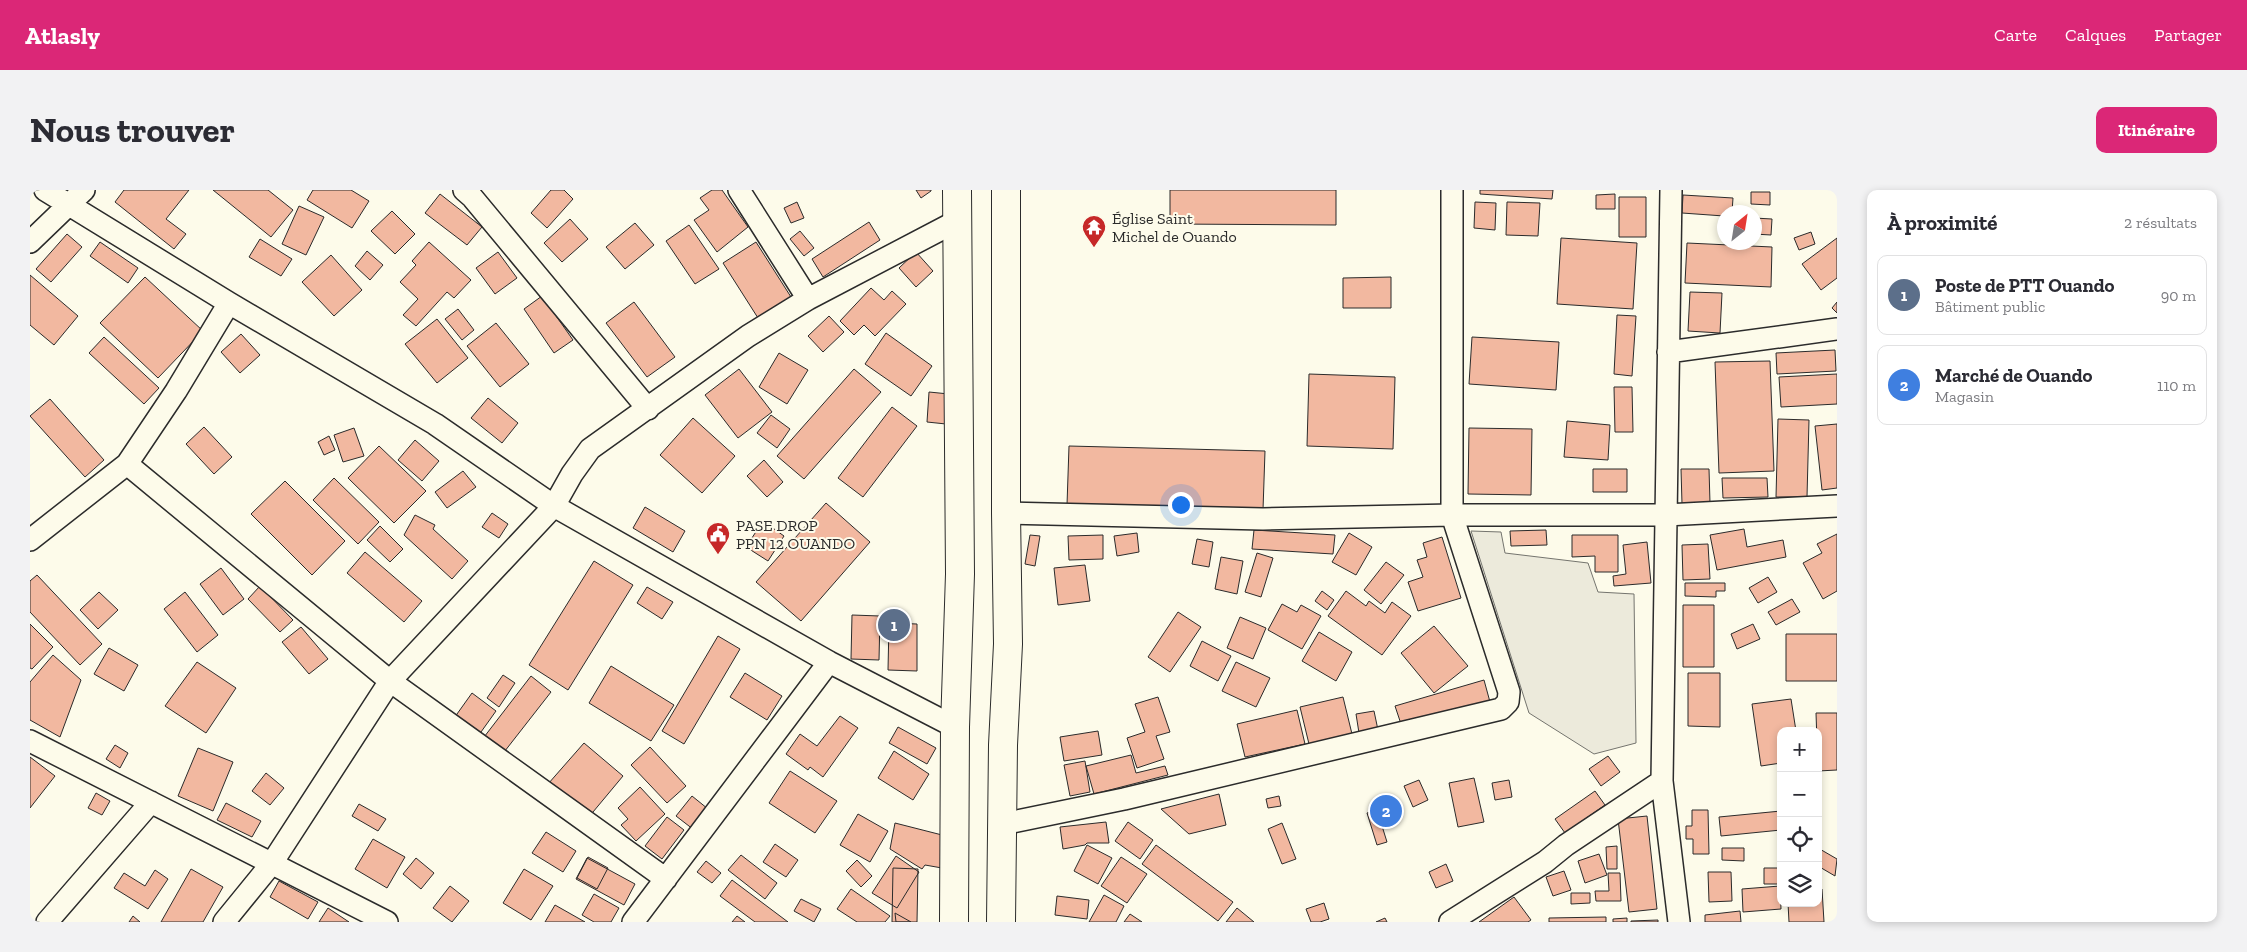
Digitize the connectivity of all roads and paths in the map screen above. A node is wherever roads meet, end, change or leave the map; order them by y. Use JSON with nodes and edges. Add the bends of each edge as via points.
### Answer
{"nodes":[{"id":1,"x":44,"y":190,"type":"edge"},
{"id":2,"x":464,"y":190,"type":"edge"},
{"id":3,"x":739,"y":190,"type":"edge"},
{"id":4,"x":957,"y":190,"type":"edge"},
{"id":5,"x":1006,"y":190,"type":"edge"},
{"id":6,"x":1452,"y":190,"type":"edge"},
{"id":7,"x":1670,"y":190,"type":"edge"},
{"id":8,"x":77,"y":197,"type":"edge"},
{"id":9,"x":957,"y":221,"type":"junction"},
{"id":10,"x":30,"y":242,"type":"edge"},
{"id":11,"x":808,"y":299,"type":"junction"},
{"id":12,"x":229,"y":303,"type":"junction"},
{"id":13,"x":1837,"y":329,"type":"edge"},
{"id":14,"x":1668,"y":352,"type":"junction"},
{"id":15,"x":648,"y":408,"type":"junction"},
{"id":16,"x":127,"y":464,"type":"junction"},
{"id":17,"x":554,"y":506,"type":"junction"},
{"id":18,"x":1837,"y":506,"type":"edge"},
{"id":19,"x":1006,"y":513,"type":"junction"},
{"id":20,"x":1452,"y":514,"type":"junction"},
{"id":21,"x":1666,"y":515,"type":"junction"},
{"id":22,"x":30,"y":540,"type":"edge"},
{"id":23,"x":829,"y":662,"type":"junction"},
{"id":24,"x":390,"y":681,"type":"junction"},
{"id":25,"x":955,"y":727,"type":"junction"},
{"id":26,"x":30,"y":742,"type":"edge"},
{"id":27,"x":1662,"y":781,"type":"junction"},
{"id":28,"x":151,"y":802,"type":"junction"},
{"id":29,"x":1003,"y":824,"type":"junction"},
{"id":30,"x":272,"y":863,"type":"junction"},
{"id":31,"x":666,"y":879,"type":"junction"},
{"id":32,"x":47,"y":922,"type":"edge"},
{"id":33,"x":224,"y":922,"type":"edge"},
{"id":34,"x":387,"y":922,"type":"edge"},
{"id":35,"x":633,"y":922,"type":"edge"},
{"id":36,"x":954,"y":922,"type":"edge"},
{"id":37,"x":1001,"y":922,"type":"edge"},
{"id":38,"x":1450,"y":922,"type":"edge"},
{"id":39,"x":1679,"y":922,"type":"edge"}],
"edges":[{"from":1,"to":8,"type":"street"},
{"from":2,"to":15,"type":"street"},
{"from":3,"to":11,"type":"street"},
{"from":4,"to":9,"type":"highway"},
{"from":5,"to":19,"type":"highway"},
{"from":6,"to":20,"type":"street"},
{"from":7,"to":14,"type":"street"},
{"from":8,"to":10,"type":"street"},
{"from":8,"to":12,"type":"street"},
{"from":9,"to":11,"type":"street"},
{"from":9,"to":25,"type":"highway","via":[[960,574]]},
{"from":11,"to":15,"type":"street","via":[[748,336]]},
{"from":12,"to":16,"type":"street"},
{"from":12,"to":17,"type":"street","via":[[435,424]]},
{"from":13,"to":14,"type":"street"},
{"from":14,"to":21,"type":"street"},
{"from":15,"to":17,"type":"street","via":[[590,449]]},
{"from":16,"to":22,"type":"street"},
{"from":16,"to":24,"type":"street"},
{"from":17,"to":23,"type":"street"},
{"from":17,"to":24,"type":"street"},
{"from":18,"to":21,"type":"street"},
{"from":19,"to":20,"type":"street","via":[[1263,519]]},
{"from":19,"to":29,"type":"highway","via":[[1008,644]]},
{"from":20,"to":21,"type":"street"},
{"from":20,"to":29,"type":"street","via":[[1509,692],[1508,702],[1501,709],[1124,799]]},
{"from":21,"to":27,"type":"street"},
{"from":23,"to":25,"type":"street"},
{"from":23,"to":31,"type":"street"},
{"from":24,"to":30,"type":"street"},
{"from":24,"to":31,"type":"street"},
{"from":25,"to":36,"type":"highway"},
{"from":26,"to":28,"type":"street"},
{"from":27,"to":38,"type":"street","via":[[1545,862]]},
{"from":27,"to":39,"type":"street"},
{"from":28,"to":30,"type":"street"},
{"from":28,"to":32,"type":"street"},
{"from":29,"to":37,"type":"highway"},
{"from":30,"to":33,"type":"street"},
{"from":30,"to":34,"type":"street"},
{"from":31,"to":35,"type":"street"}]}
